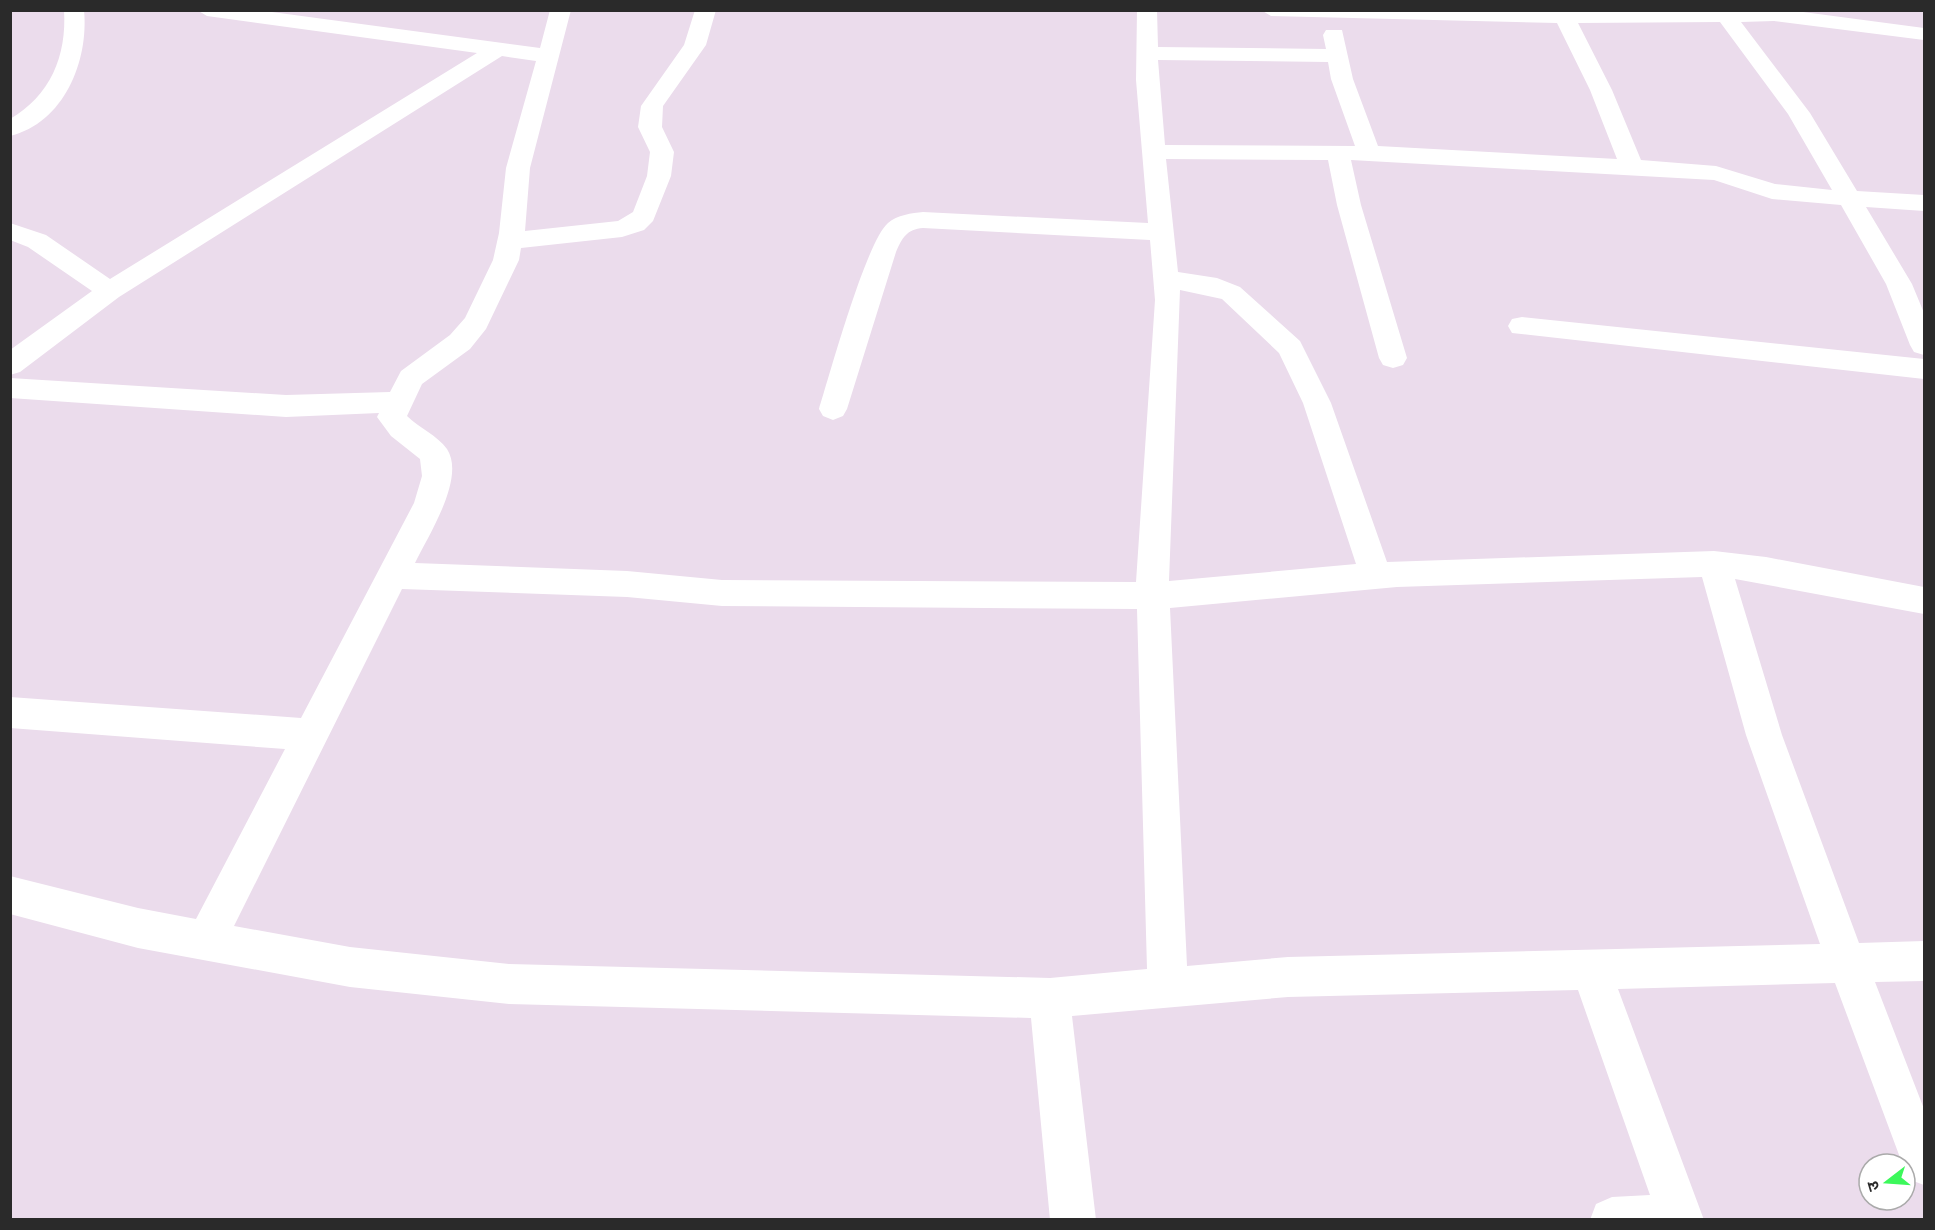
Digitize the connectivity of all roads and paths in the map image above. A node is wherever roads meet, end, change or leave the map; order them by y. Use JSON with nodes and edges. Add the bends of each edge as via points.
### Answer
{"nodes":[{"id":1,"x":74,"y":10,"type":"edge"},
{"id":2,"x":207,"y":10,"type":"edge"},
{"id":3,"x":561,"y":10,"type":"edge"},
{"id":4,"x":706,"y":10,"type":"edge"},
{"id":5,"x":1147,"y":10,"type":"edge"},
{"id":6,"x":1271,"y":10,"type":"edge"},
{"id":7,"x":1321,"y":12,"type":"edge"},
{"id":8,"x":1724,"y":12,"type":"edge"},
{"id":9,"x":1554,"y":14,"type":"edge"},
{"id":10,"x":1924,"y":34,"type":"edge"},
{"id":11,"x":497,"y":50,"type":"junction"},
{"id":12,"x":1147,"y":53,"type":"junction"},
{"id":13,"x":548,"y":56,"type":"junction"},
{"id":14,"x":1337,"y":56,"type":"junction"},
{"id":15,"x":10,"y":129,"type":"edge"},
{"id":16,"x":1154,"y":152,"type":"junction"},
{"id":17,"x":1338,"y":153,"type":"junction"},
{"id":18,"x":1369,"y":153,"type":"junction"},
{"id":19,"x":1632,"y":167,"type":"junction"},
{"id":20,"x":1852,"y":200,"type":"junction"},
{"id":21,"x":1924,"y":202,"type":"edge"},
{"id":22,"x":10,"y":231,"type":"edge"},
{"id":23,"x":1161,"y":232,"type":"junction"},
{"id":24,"x":510,"y":241,"type":"junction"},
{"id":25,"x":1166,"y":279,"type":"junction"},
{"id":26,"x":110,"y":291,"type":"junction"},
{"id":27,"x":1522,"y":326,"type":"dead end"},
{"id":28,"x":1924,"y":345,"type":"edge"},
{"id":29,"x":1393,"y":358,"type":"dead end"},
{"id":30,"x":10,"y":365,"type":"edge"},
{"id":31,"x":1924,"y":369,"type":"edge"},
{"id":32,"x":10,"y":388,"type":"edge"},
{"id":33,"x":397,"y":402,"type":"junction"},
{"id":34,"x":834,"y":409,"type":"dead end"},
{"id":35,"x":1714,"y":564,"type":"junction"},
{"id":36,"x":392,"y":575,"type":"junction"},
{"id":37,"x":1377,"y":575,"type":"junction"},
{"id":38,"x":1153,"y":596,"type":"junction"},
{"id":39,"x":1924,"y":600,"type":"edge"},
{"id":40,"x":10,"y":712,"type":"edge"},
{"id":41,"x":310,"y":735,"type":"junction"},
{"id":42,"x":10,"y":895,"type":"edge"},
{"id":43,"x":206,"y":940,"type":"junction"},
{"id":44,"x":1924,"y":961,"type":"edge"},
{"id":45,"x":1847,"y":963,"type":"junction"},
{"id":46,"x":1591,"y":969,"type":"junction"},
{"id":47,"x":1168,"y":987,"type":"junction"},
{"id":48,"x":1050,"y":998,"type":"junction"},
{"id":49,"x":1924,"y":1164,"type":"edge"},
{"id":50,"x":1681,"y":1217,"type":"edge"},
{"id":51,"x":1073,"y":1220,"type":"edge"},
{"id":52,"x":1612,"y":1220,"type":"edge"}],
"edges":[{"from":1,"to":15,"type":"street","via":[[72,43],[60,83],[35,114]]},
{"from":2,"to":11,"type":"street"},
{"from":3,"to":13,"type":"street"},
{"from":4,"to":24,"type":"street","via":[[695,45],[652,106],[650,127],[662,152],[659,176],[644,215],[622,229]]},
{"from":5,"to":12,"type":"street"},
{"from":6,"to":7,"type":"street"},
{"from":7,"to":9,"type":"street"},
{"from":7,"to":14,"type":"street"},
{"from":8,"to":9,"type":"street"},
{"from":8,"to":10,"type":"street"},
{"from":8,"to":20,"type":"street","via":[[1799,113]]},
{"from":9,"to":19,"type":"street","via":[[1601,90]]},
{"from":11,"to":13,"type":"street"},
{"from":11,"to":26,"type":"street"},
{"from":12,"to":14,"type":"street"},
{"from":12,"to":16,"type":"street"},
{"from":13,"to":24,"type":"street","via":[[519,168]]},
{"from":14,"to":18,"type":"street"},
{"from":16,"to":17,"type":"street"},
{"from":16,"to":23,"type":"street"},
{"from":17,"to":18,"type":"street"},
{"from":17,"to":29,"type":"street"},
{"from":18,"to":19,"type":"street"},
{"from":19,"to":20,"type":"street","via":[[1716,173],[1772,191]]},
{"from":20,"to":21,"type":"street"},
{"from":20,"to":28,"type":"street","via":[[1899,284]]},
{"from":22,"to":26,"type":"street","via":[[37,241]]},
{"from":23,"to":25,"type":"street"},
{"from":23,"to":34,"type":"street","via":[[923,220],[899,224],[883,252]]},
{"from":24,"to":33,"type":"street","via":[[494,287],[476,322],[460,342],[411,378]]},
{"from":25,"to":37,"type":"street","via":[[1232,293],[1290,348],[1317,403]]},
{"from":25,"to":38,"type":"street"},
{"from":26,"to":30,"type":"street"},
{"from":27,"to":31,"type":"street"},
{"from":32,"to":33,"type":"street","via":[[286,406]]},
{"from":33,"to":36,"type":"street","via":[[392,417],[402,432],[420,440],[435,455],[437,476],[429,503]]},
{"from":35,"to":37,"type":"street"},
{"from":35,"to":39,"type":"street"},
{"from":35,"to":45,"type":"street","via":[[1764,735]]},
{"from":36,"to":38,"type":"street","via":[[627,584],[722,593]]},
{"from":36,"to":41,"type":"street"},
{"from":37,"to":38,"type":"street"},
{"from":38,"to":47,"type":"street"},
{"from":40,"to":41,"type":"street"},
{"from":41,"to":43,"type":"street"},
{"from":42,"to":43,"type":"street","via":[[138,928]]},
{"from":43,"to":48,"type":"street","via":[[350,968],[509,984]]},
{"from":44,"to":45,"type":"street"},
{"from":45,"to":46,"type":"street"},
{"from":45,"to":49,"type":"street"},
{"from":46,"to":47,"type":"street","via":[[1288,977]]},
{"from":46,"to":50,"type":"street"},
{"from":47,"to":48,"type":"street"},
{"from":48,"to":51,"type":"street"},
{"from":50,"to":52,"type":"street"}]}
